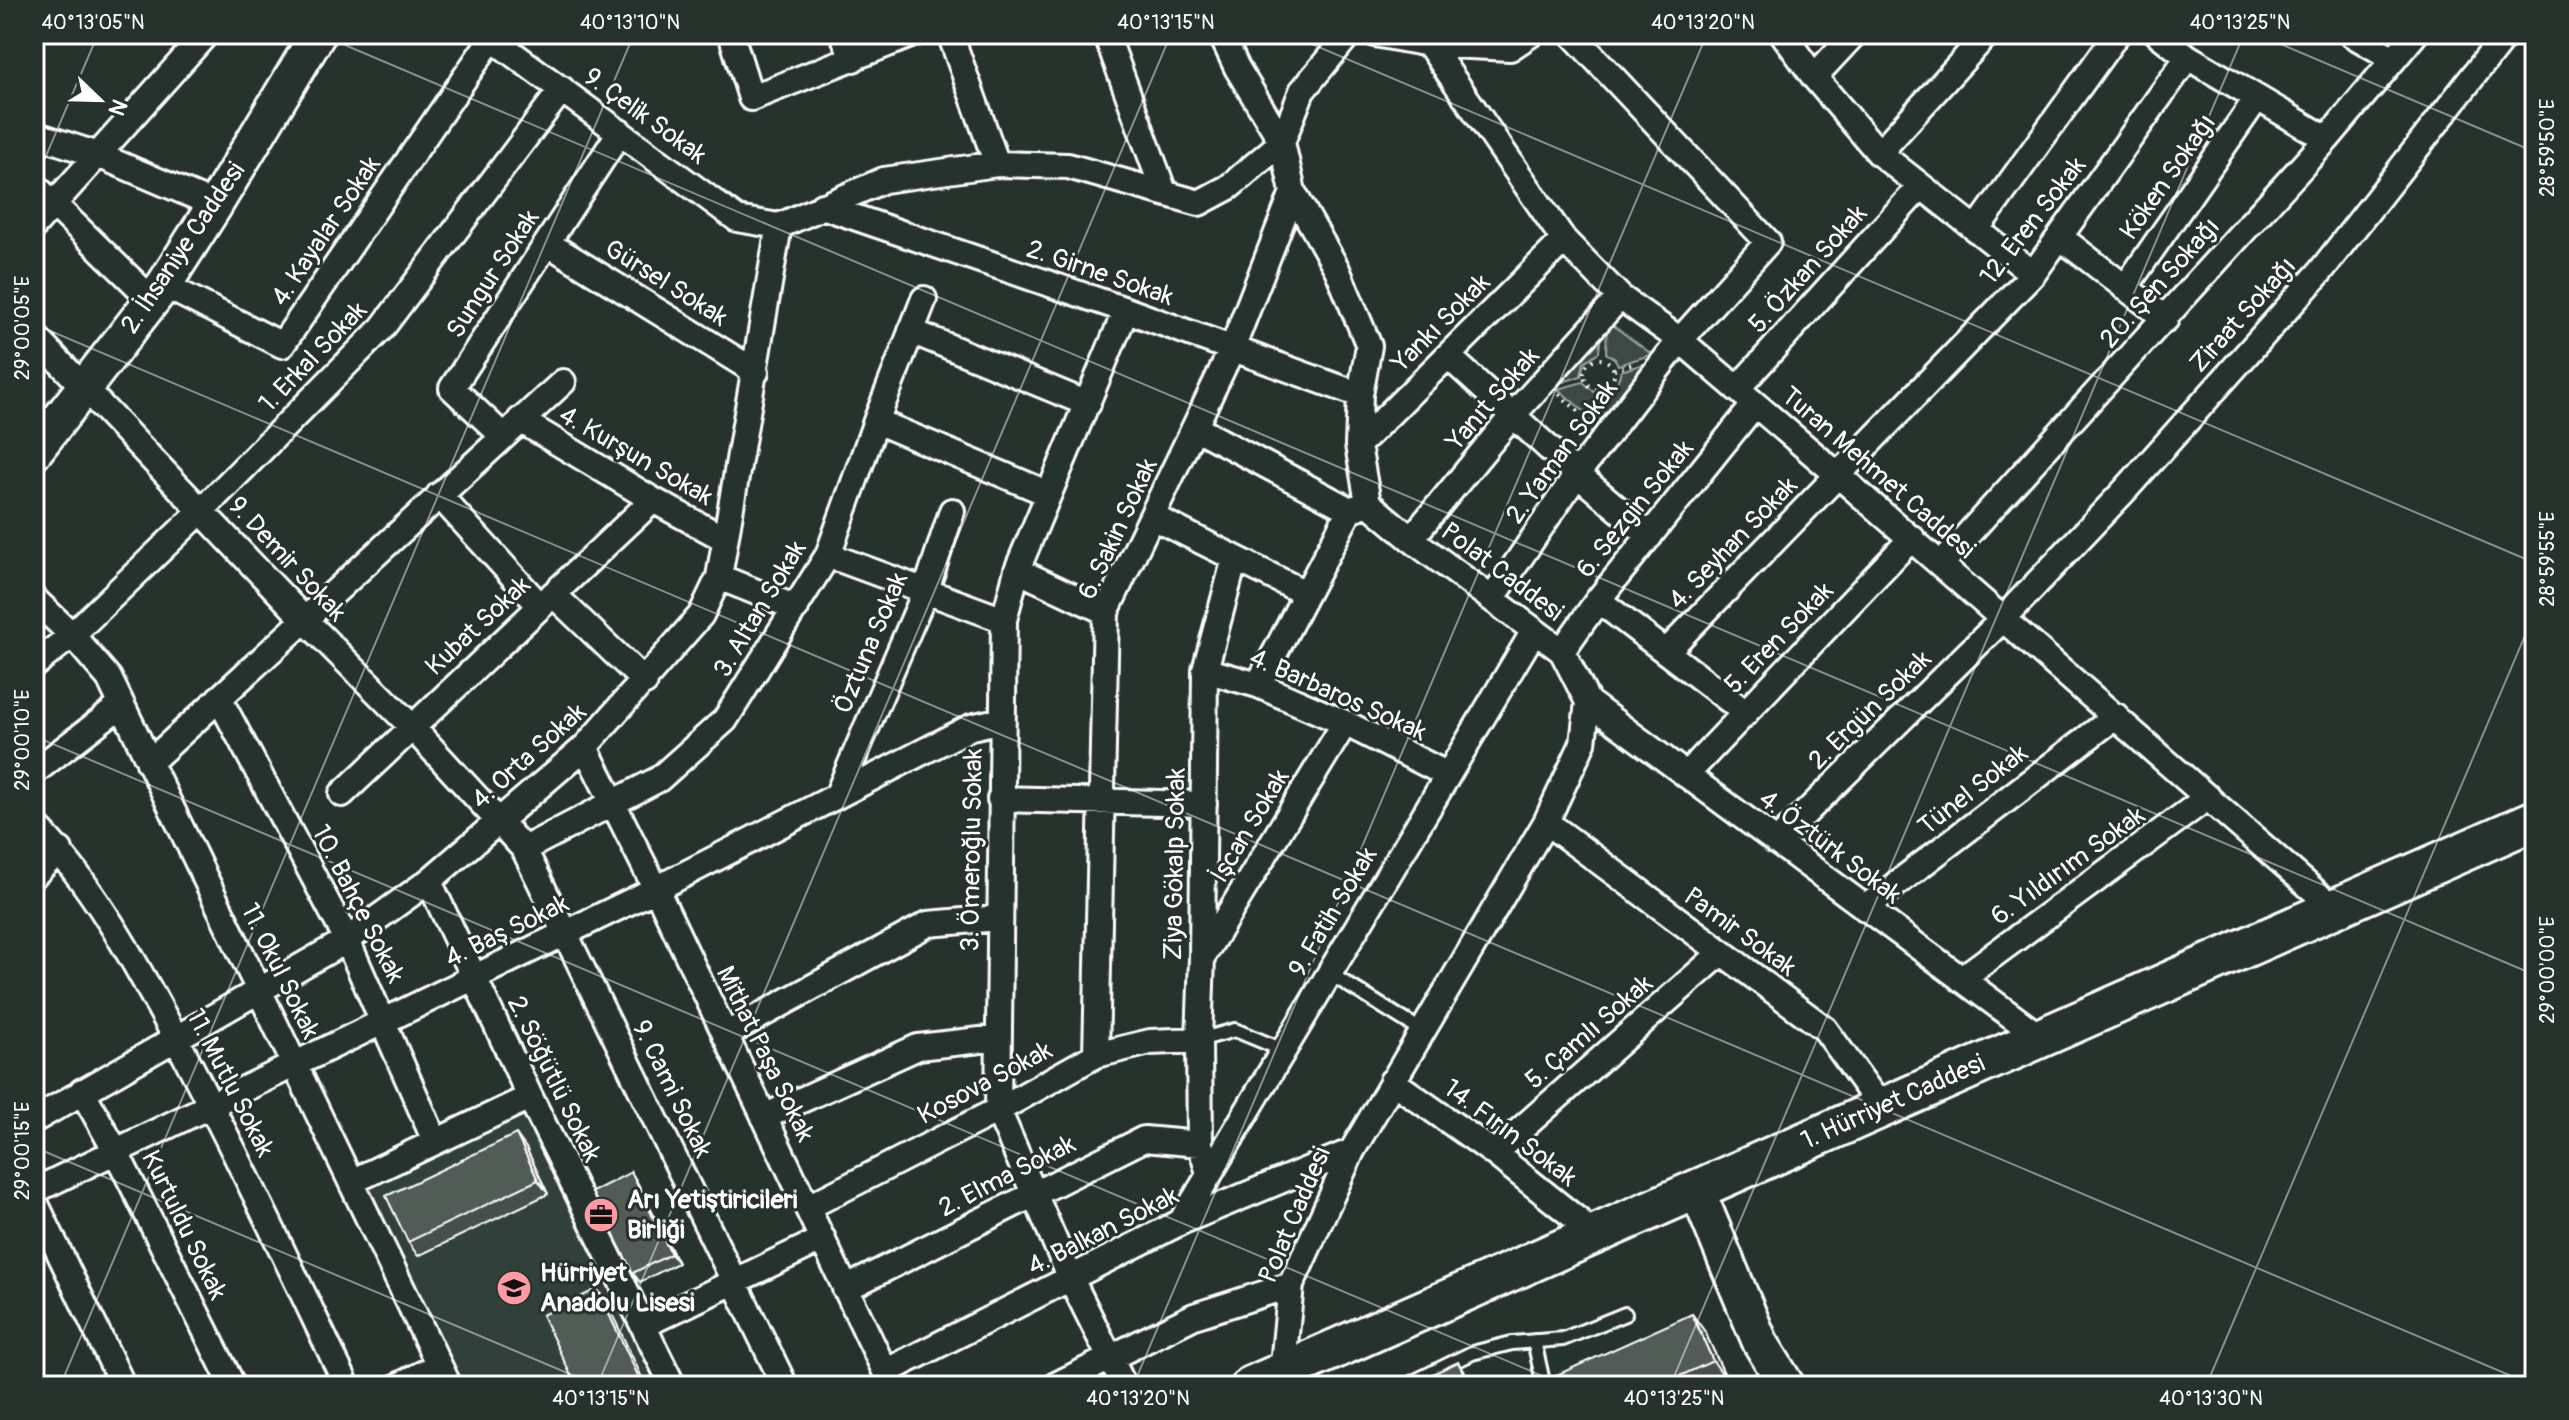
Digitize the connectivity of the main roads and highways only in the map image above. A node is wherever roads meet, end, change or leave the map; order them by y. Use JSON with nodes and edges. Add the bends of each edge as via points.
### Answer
{"nodes":[{"id":1,"x":2535,"y":820,"type":"edge"},
{"id":2,"x":1266,"y":1380,"type":"edge"}],
"edges":[{"from":1,"to":2,"type":"main road","name":"1. Hürriyet Caddesi"}]}
